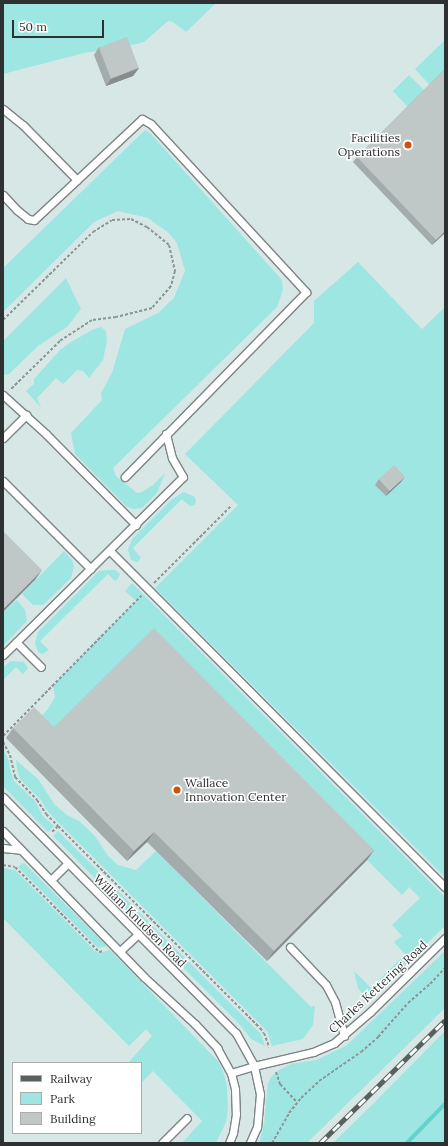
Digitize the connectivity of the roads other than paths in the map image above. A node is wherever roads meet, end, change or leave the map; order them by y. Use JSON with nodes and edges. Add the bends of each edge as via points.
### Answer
{"nodes":[{"id":1,"x":3,"y":109,"type":"edge"},
{"id":2,"x":77,"y":180,"type":"junction"},
{"id":3,"x":3,"y":195,"type":"edge"},
{"id":4,"x":4,"y":395,"type":"edge"},
{"id":5,"x":26,"y":415,"type":"junction"},
{"id":6,"x":166,"y":434,"type":"junction"},
{"id":7,"x":3,"y":438,"type":"edge"},
{"id":8,"x":125,"y":477,"type":"dead end"},
{"id":9,"x":3,"y":481,"type":"edge"},
{"id":10,"x":136,"y":525,"type":"junction"},
{"id":11,"x":110,"y":551,"type":"junction"},
{"id":12,"x":92,"y":569,"type":"junction"},
{"id":13,"x":16,"y":642,"type":"junction"},
{"id":14,"x":3,"y":655,"type":"edge"},
{"id":15,"x":41,"y":667,"type":"dead end"},
{"id":16,"x":3,"y":797,"type":"edge"},
{"id":17,"x":3,"y":831,"type":"edge"},
{"id":18,"x":3,"y":848,"type":"edge"},
{"id":19,"x":21,"y":850,"type":"junction"},
{"id":20,"x":68,"y":863,"type":"junction"},
{"id":21,"x":52,"y":880,"type":"junction"},
{"id":22,"x":445,"y":887,"type":"edge"},
{"id":23,"x":138,"y":934,"type":"junction"},
{"id":24,"x":445,"y":938,"type":"edge"},
{"id":25,"x":290,"y":947,"type":"edge"},
{"id":26,"x":120,"y":951,"type":"junction"},
{"id":27,"x":344,"y":1036,"type":"junction"},
{"id":28,"x":254,"y":1066,"type":"junction"},
{"id":29,"x":231,"y":1073,"type":"junction"},
{"id":30,"x":187,"y":1118,"type":"dead end"},
{"id":31,"x":162,"y":1143,"type":"edge"},
{"id":32,"x":228,"y":1143,"type":"edge"},
{"id":33,"x":250,"y":1143,"type":"edge"}],
"edges":[{"from":1,"to":2,"type":"lane","via":[[23,125]]},
{"from":2,"to":3,"type":"lane","via":[[34,220],[28,219]]},
{"from":2,"to":6,"type":"lane","via":[[142,119],[151,124],[306,292]]},
{"from":4,"to":5,"type":"lane"},
{"from":5,"to":7,"type":"lane"},
{"from":5,"to":10,"type":"lane"},
{"from":6,"to":8,"type":"lane"},
{"from":6,"to":10,"type":"lane","via":[[172,458],[183,477]]},
{"from":9,"to":12,"type":"lane"},
{"from":10,"to":11,"type":"lane"},
{"from":11,"to":12,"type":"lane"},
{"from":11,"to":22,"type":"lane"},
{"from":12,"to":13,"type":"lane"},
{"from":13,"to":14,"type":"lane"},
{"from":13,"to":15,"type":"lane"},
{"from":16,"to":20,"type":"lane","name":"William Knudsen Road"},
{"from":17,"to":19,"type":"lane"},
{"from":18,"to":19,"type":"lane"},
{"from":19,"to":21,"type":"lane"},
{"from":20,"to":21,"type":"lane"},
{"from":20,"to":23,"type":"lane","name":"William Knudsen Road"},
{"from":21,"to":26,"type":"lane"},
{"from":23,"to":26,"type":"lane"},
{"from":23,"to":28,"type":"lane","name":"William Knudsen Road","via":[[236,1033]]},
{"from":24,"to":27,"type":"lane","name":"Charles Kettering Road"},
{"from":25,"to":27,"type":"lane","via":[[326,985],[335,1002]]},
{"from":26,"to":29,"type":"lane","via":[[217,1048]]},
{"from":27,"to":28,"type":"lane","name":"Charles Kettering Road","via":[[334,1044],[318,1050]]},
{"from":28,"to":29,"type":"lane","name":"Charles Kettering Road"},
{"from":28,"to":33,"type":"lane","via":[[260,1094],[257,1127]]},
{"from":29,"to":32,"type":"lane","via":[[235,1089],[236,1114],[233,1133]]},
{"from":30,"to":31,"type":"lane"}]}
